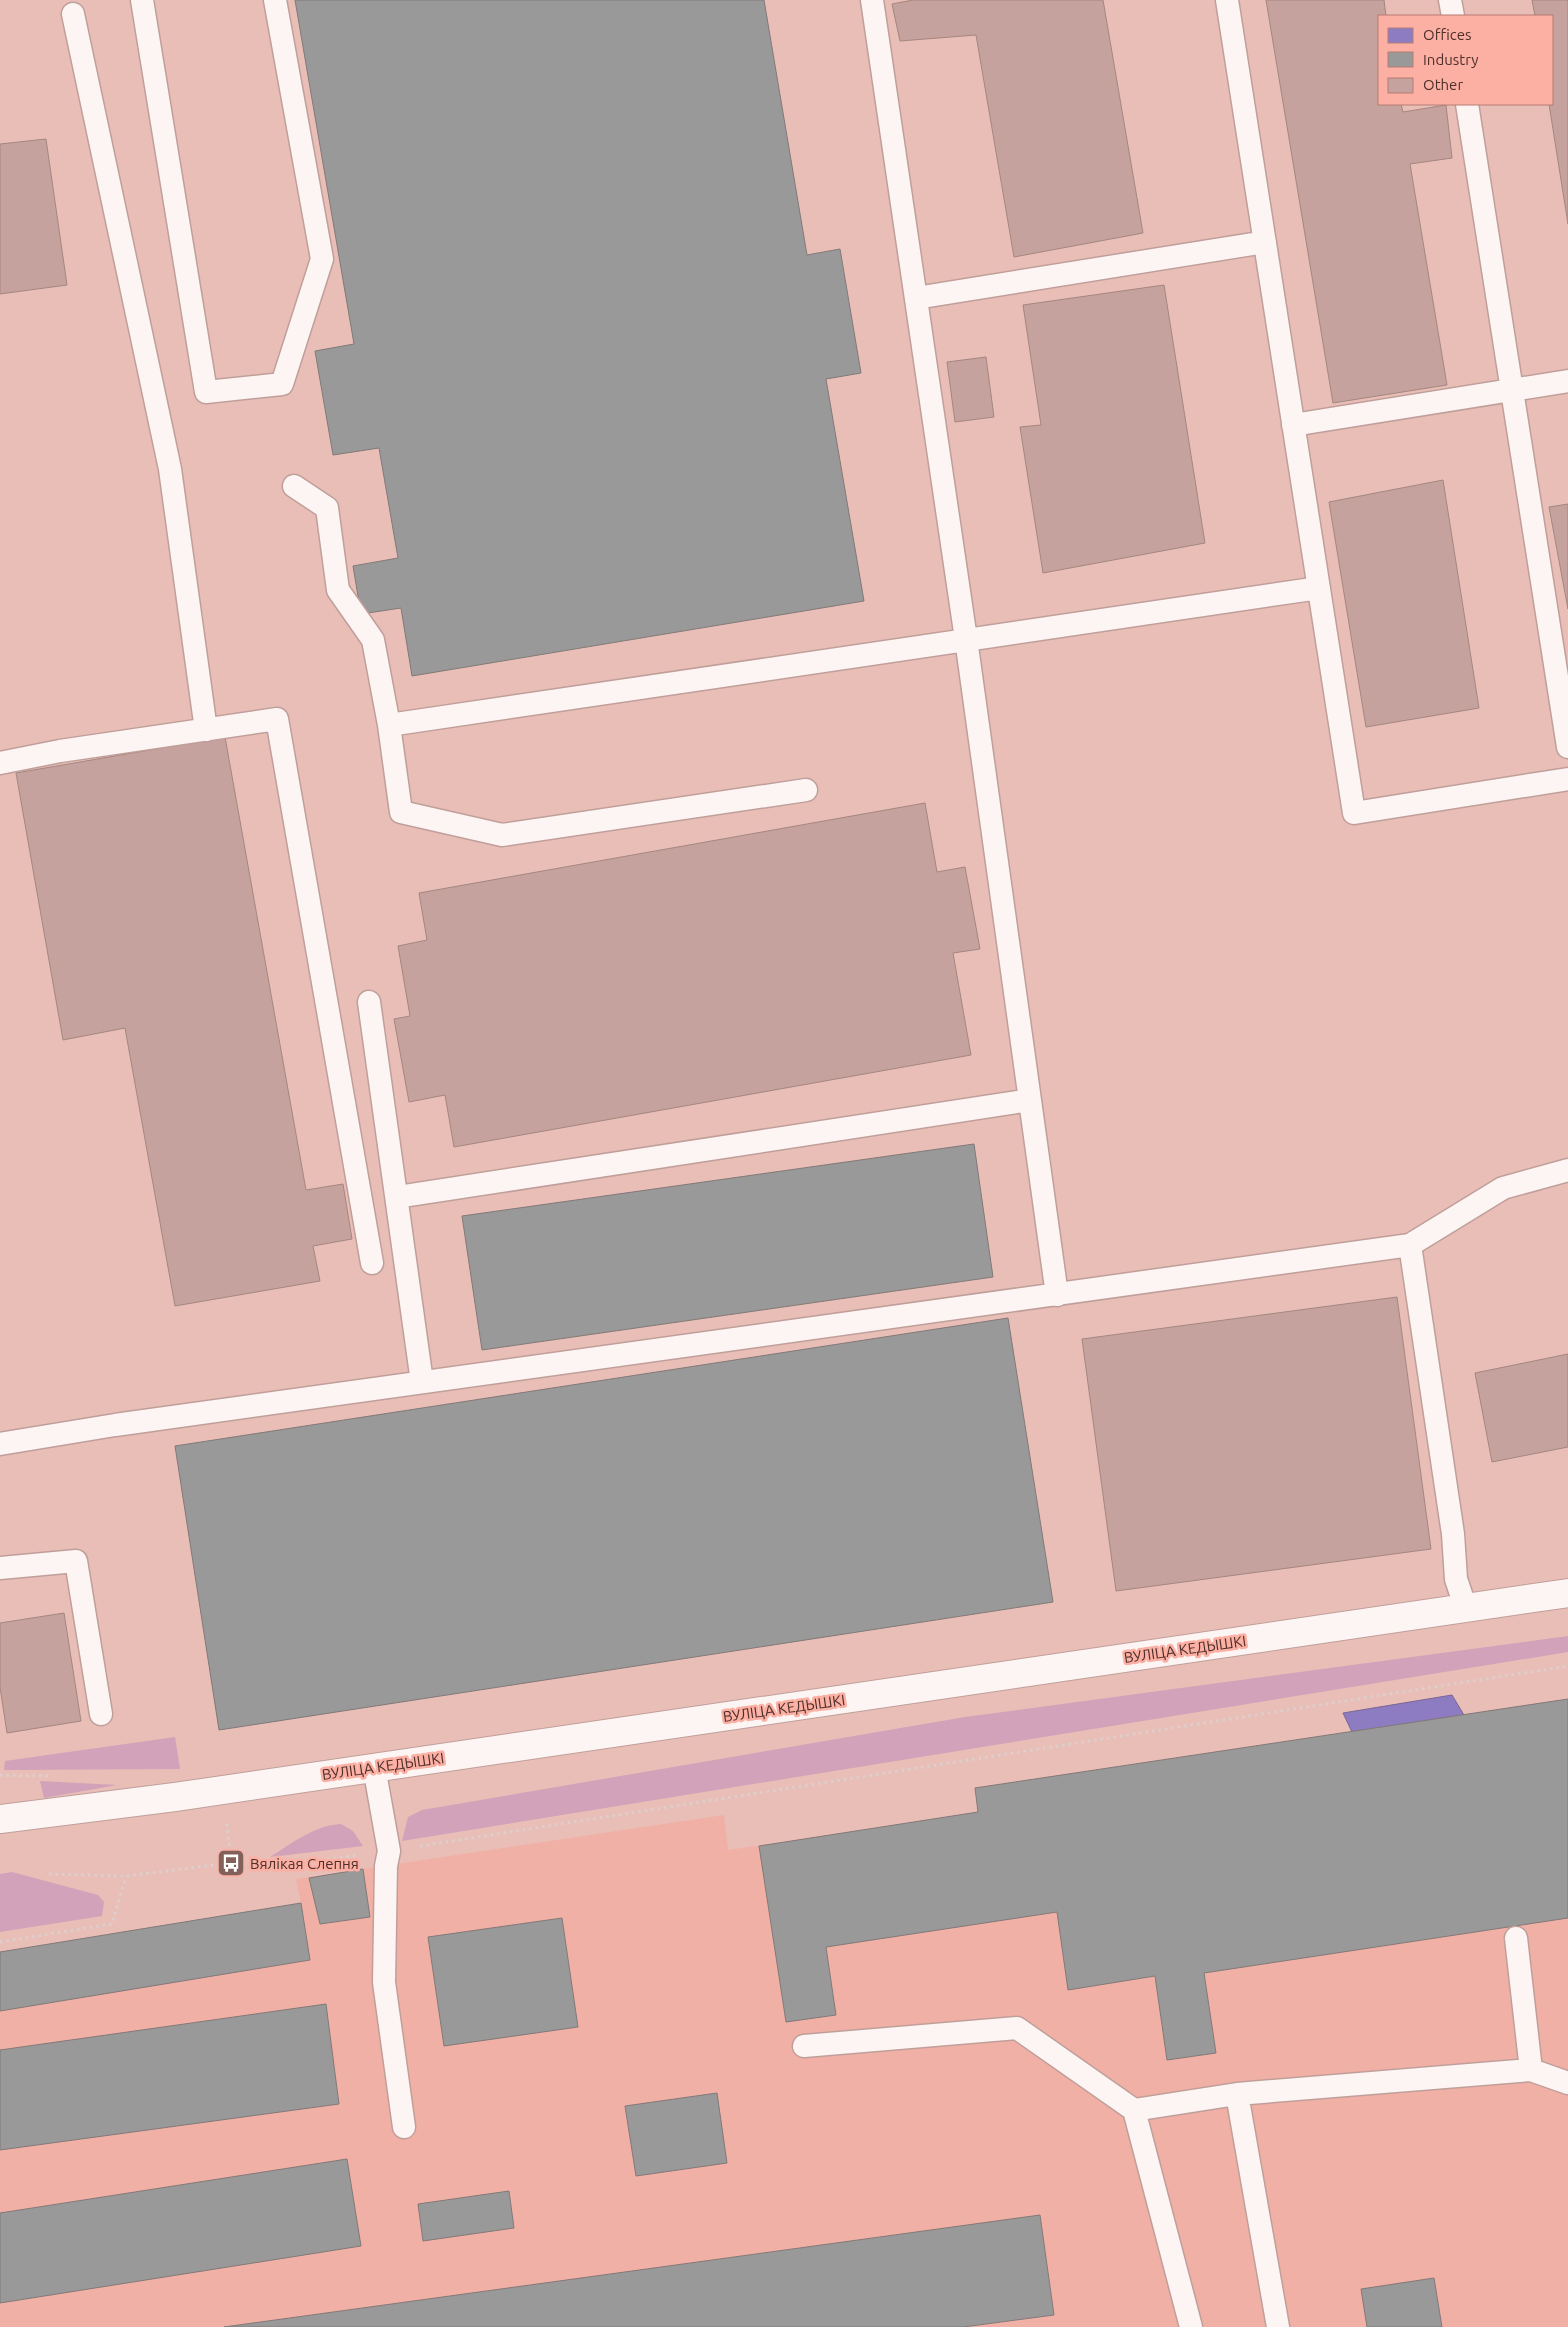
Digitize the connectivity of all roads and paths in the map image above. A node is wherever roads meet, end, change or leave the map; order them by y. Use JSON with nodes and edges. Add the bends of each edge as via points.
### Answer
{"nodes":[{"id":1,"x":142,"y":0,"type":"edge"},
{"id":2,"x":275,"y":0,"type":"edge"},
{"id":3,"x":872,"y":0,"type":"edge"},
{"id":4,"x":1227,"y":0,"type":"edge"},
{"id":5,"x":1450,"y":0,"type":"edge"},
{"id":6,"x":73,"y":14,"type":"dead end"},
{"id":7,"x":1453,"y":15,"type":"edge"},
{"id":8,"x":1467,"y":105,"type":"edge"},
{"id":9,"x":1265,"y":242,"type":"junction"},
{"id":10,"x":916,"y":298,"type":"junction"},
{"id":11,"x":1568,"y":381,"type":"edge"},
{"id":12,"x":1512,"y":390,"type":"junction"},
{"id":13,"x":1293,"y":424,"type":"junction"},
{"id":14,"x":294,"y":486,"type":"dead end"},
{"id":15,"x":1319,"y":588,"type":"junction"},
{"id":16,"x":966,"y":639,"type":"junction"},
{"id":17,"x":389,"y":725,"type":"junction"},
{"id":18,"x":206,"y":730,"type":"junction"},
{"id":19,"x":1568,"y":747,"type":"edge"},
{"id":20,"x":0,"y":763,"type":"edge"},
{"id":21,"x":1568,"y":779,"type":"edge"},
{"id":22,"x":806,"y":790,"type":"dead end"},
{"id":23,"x":369,"y":1002,"type":"dead end"},
{"id":24,"x":1030,"y":1100,"type":"junction"},
{"id":25,"x":1568,"y":1170,"type":"edge"},
{"id":26,"x":397,"y":1197,"type":"junction"},
{"id":27,"x":1410,"y":1245,"type":"junction"},
{"id":28,"x":372,"y":1263,"type":"dead end"},
{"id":29,"x":1057,"y":1295,"type":"junction"},
{"id":30,"x":422,"y":1382,"type":"junction"},
{"id":31,"x":0,"y":1444,"type":"edge"},
{"id":32,"x":0,"y":1568,"type":"edge"},
{"id":33,"x":1568,"y":1593,"type":"edge"},
{"id":34,"x":1466,"y":1609,"type":"junction"},
{"id":35,"x":1568,"y":1666,"type":"edge"},
{"id":36,"x":102,"y":1714,"type":"dead end"},
{"id":37,"x":374,"y":1767,"type":"junction"},
{"id":38,"x":0,"y":1819,"type":"edge"},
{"id":39,"x":389,"y":1851,"type":"junction"},
{"id":40,"x":49,"y":1874,"type":"dead end"},
{"id":41,"x":126,"y":1876,"type":"junction"},
{"id":42,"x":1516,"y":1938,"type":"dead end"},
{"id":43,"x":0,"y":1942,"type":"edge"},
{"id":44,"x":804,"y":2046,"type":"dead end"},
{"id":45,"x":1531,"y":2070,"type":"junction"},
{"id":46,"x":1568,"y":2083,"type":"edge"},
{"id":47,"x":1237,"y":2094,"type":"junction"},
{"id":48,"x":1134,"y":2110,"type":"junction"},
{"id":49,"x":404,"y":2127,"type":"dead end"},
{"id":50,"x":1191,"y":2327,"type":"edge"},
{"id":51,"x":1278,"y":2327,"type":"edge"}],
"edges":[{"from":1,"to":2,"type":"lane","via":[[206,392],[282,384],[322,259]]},
{"from":3,"to":10,"type":"lane"},
{"from":4,"to":9,"type":"lane"},
{"from":5,"to":7,"type":"lane"},
{"from":6,"to":18,"type":"lane","via":[[170,469]]},
{"from":8,"to":12,"type":"lane"},
{"from":9,"to":10,"type":"lane"},
{"from":9,"to":13,"type":"lane"},
{"from":10,"to":16,"type":"lane"},
{"from":11,"to":12,"type":"lane"},
{"from":12,"to":13,"type":"lane"},
{"from":12,"to":19,"type":"lane"},
{"from":13,"to":15,"type":"lane"},
{"from":14,"to":17,"type":"lane","via":[[327,508],[338,590],[372,640]]},
{"from":15,"to":16,"type":"lane"},
{"from":15,"to":21,"type":"lane","via":[[1354,813]]},
{"from":16,"to":17,"type":"lane"},
{"from":16,"to":24,"type":"lane"},
{"from":17,"to":22,"type":"lane","via":[[401,812],[502,835]]},
{"from":18,"to":20,"type":"lane"},
{"from":18,"to":28,"type":"lane","via":[[277,719]]},
{"from":23,"to":26,"type":"lane"},
{"from":24,"to":26,"type":"lane"},
{"from":24,"to":29,"type":"lane"},
{"from":25,"to":27,"type":"lane","via":[[1503,1188]]},
{"from":26,"to":30,"type":"lane"},
{"from":27,"to":29,"type":"lane"},
{"from":27,"to":34,"type":"lane","via":[[1453,1534],[1456,1579]]},
{"from":29,"to":30,"type":"lane"},
{"from":30,"to":31,"type":"lane"},
{"from":32,"to":36,"type":"lane","via":[[76,1560]]},
{"from":33,"to":34,"type":"street","name":"ВУЛІЦА КЕДЫШКІ"},
{"from":34,"to":37,"type":"street","name":"ВУЛІЦА КЕДЫШКІ"},
{"from":35,"to":39,"type":"path"},
{"from":37,"to":38,"type":"street","name":"ВУЛІЦА КЕДЫШКІ"},
{"from":37,"to":39,"type":"lane"},
{"from":39,"to":41,"type":"path","via":[[282,1866],[231,1863]]},
{"from":39,"to":49,"type":"lane","via":[[384,1982]]},
{"from":40,"to":41,"type":"path"},
{"from":41,"to":43,"type":"path","via":[[112,1924]]},
{"from":42,"to":45,"type":"lane"},
{"from":44,"to":48,"type":"lane","via":[[1017,2028]]},
{"from":45,"to":46,"type":"lane"},
{"from":45,"to":47,"type":"lane"},
{"from":47,"to":48,"type":"lane"},
{"from":47,"to":51,"type":"lane"},
{"from":48,"to":50,"type":"lane"}]}
